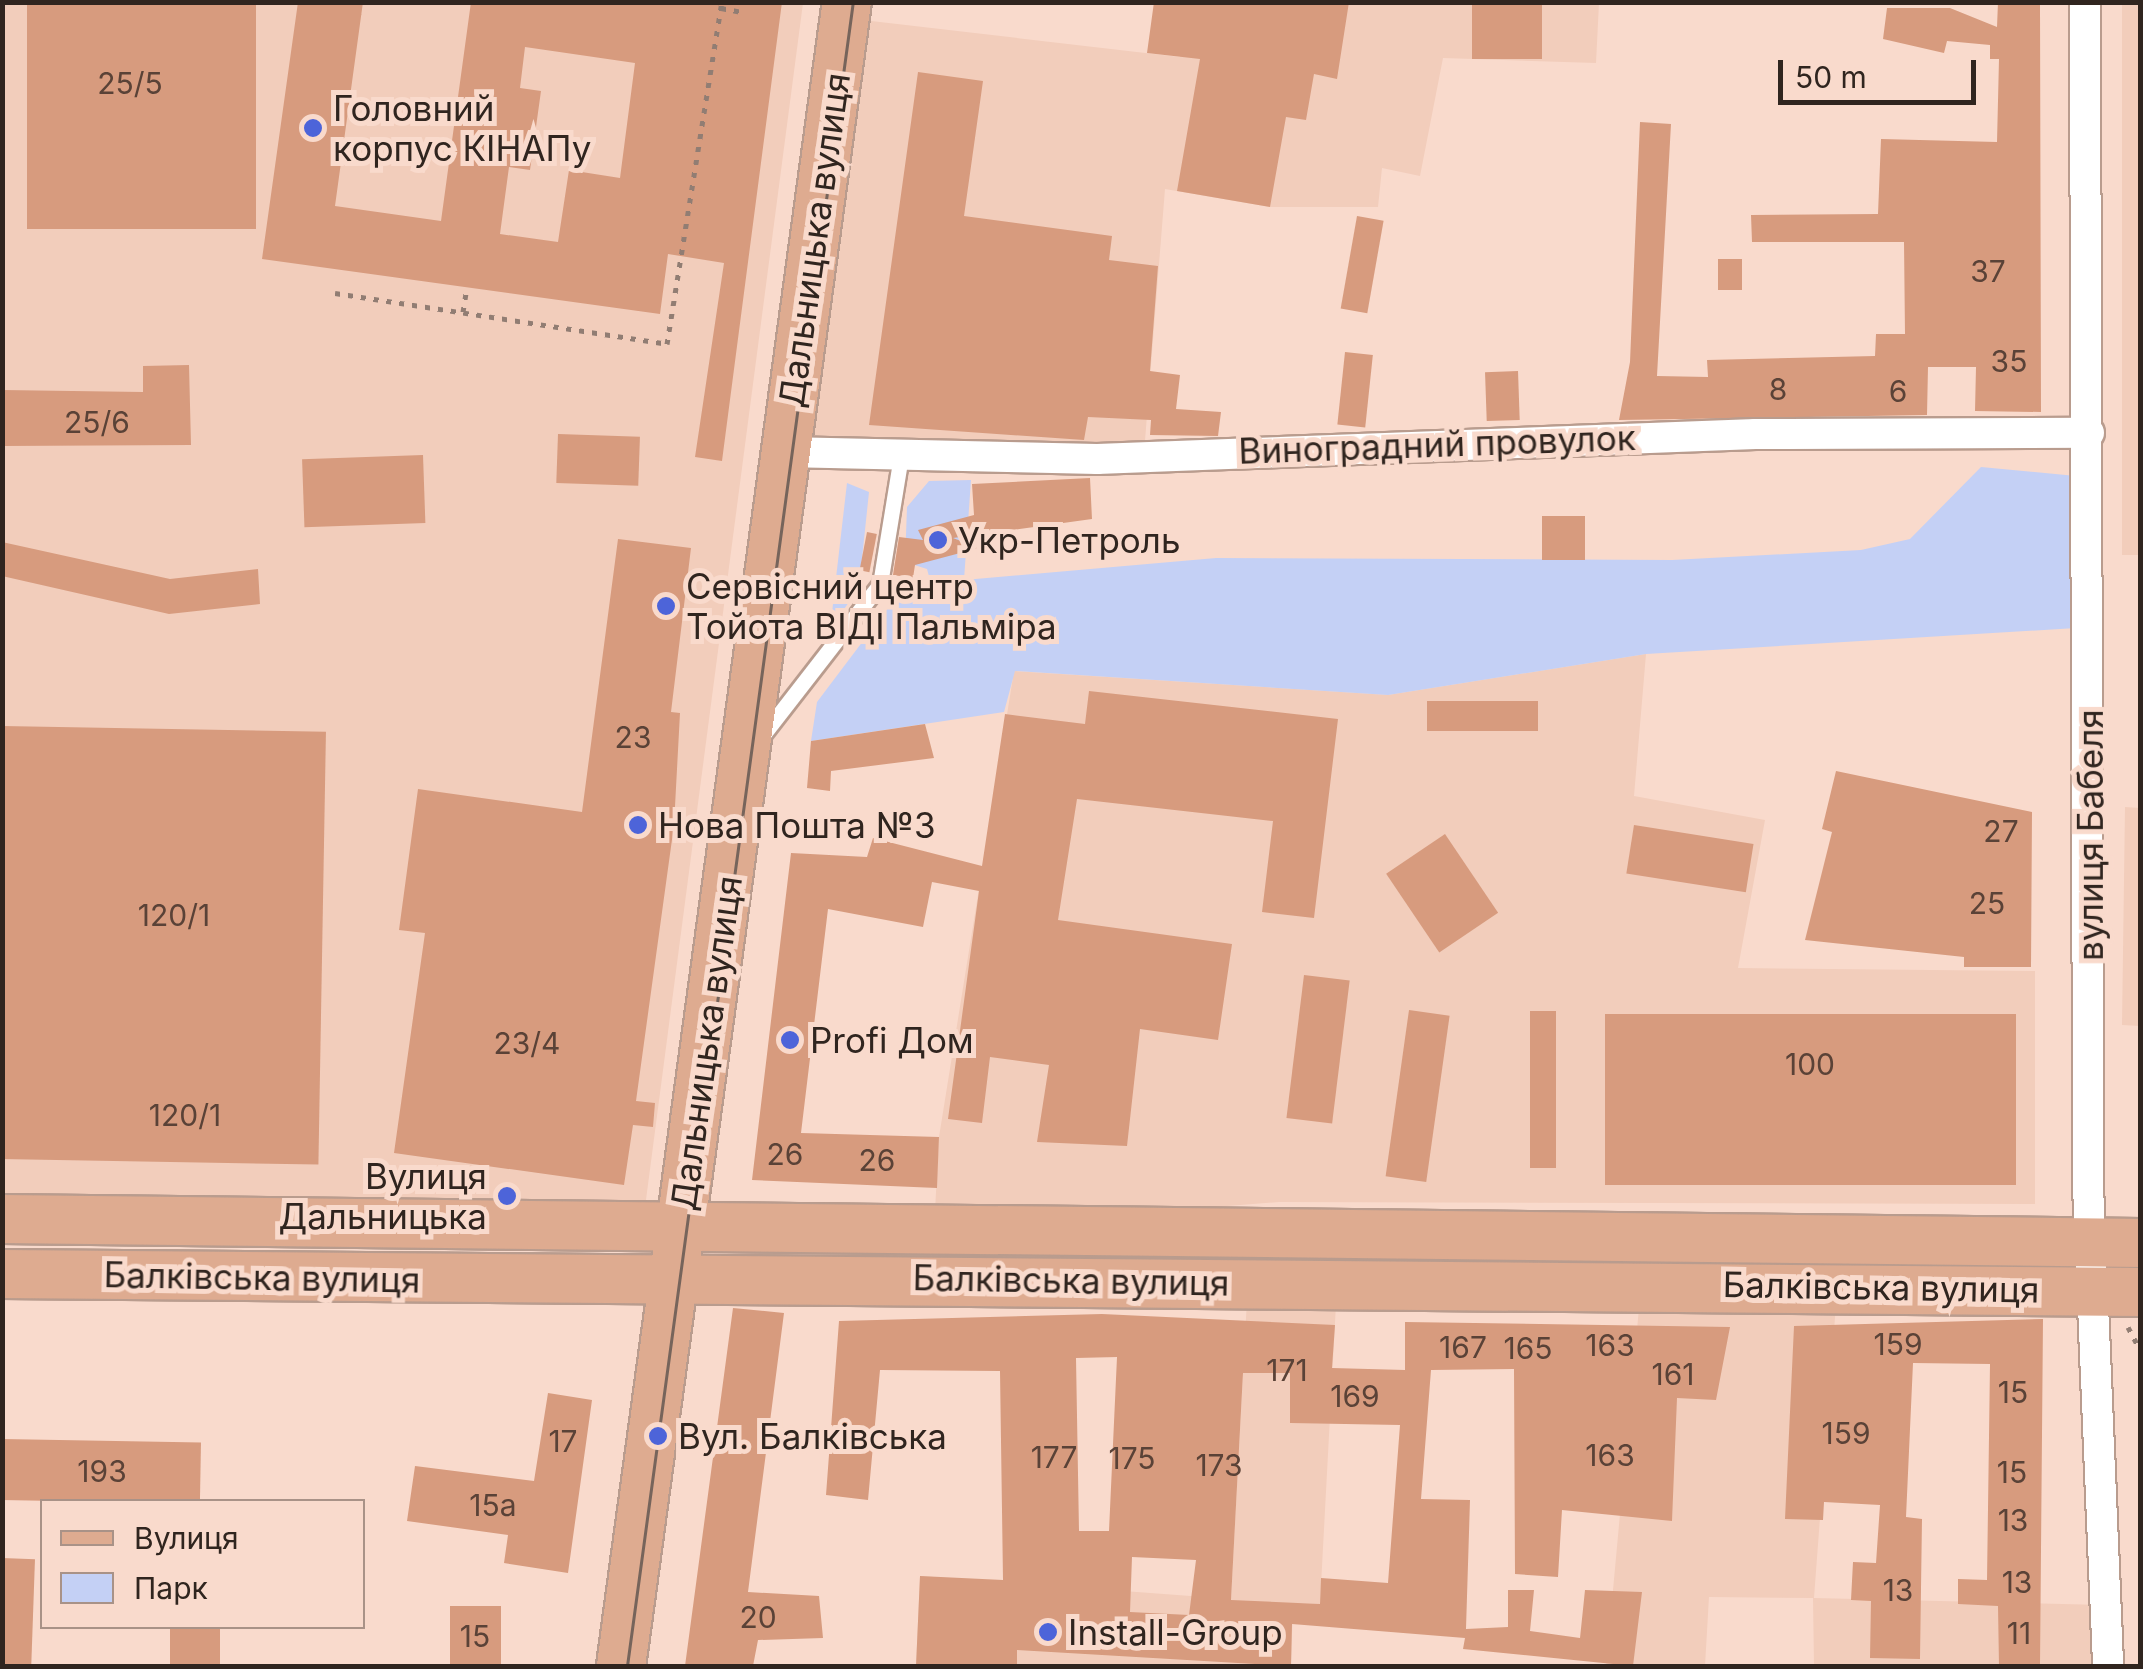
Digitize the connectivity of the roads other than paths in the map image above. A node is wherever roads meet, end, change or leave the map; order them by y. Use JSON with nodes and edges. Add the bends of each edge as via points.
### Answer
{"nodes":[{"id":1,"x":847,"y":2,"type":"edge"},
{"id":2,"x":2085,"y":2,"type":"edge"},
{"id":3,"x":2089,"y":433,"type":"junction"},
{"id":4,"x":786,"y":452,"type":"junction"},
{"id":5,"x":901,"y":456,"type":"junction"},
{"id":6,"x":745,"y":753,"type":"junction"},
{"id":7,"x":2,"y":1219,"type":"edge"},
{"id":8,"x":680,"y":1229,"type":"junction"},
{"id":9,"x":2090,"y":1241,"type":"junction"},
{"id":10,"x":2140,"y":1242,"type":"edge"},
{"id":11,"x":2,"y":1274,"type":"edge"},
{"id":12,"x":674,"y":1279,"type":"junction"},
{"id":13,"x":2091,"y":1290,"type":"junction"},
{"id":14,"x":2140,"y":1292,"type":"edge"},
{"id":15,"x":621,"y":1666,"type":"edge"},
{"id":16,"x":2108,"y":1666,"type":"edge"}],
"edges":[{"from":1,"to":4,"type":"main road","name":"Дальницька вулиця"},
{"from":2,"to":3,"type":"street","name":"вулиця Бабеля"},
{"from":3,"to":5,"type":"street","name":"Виноградний провулок"},
{"from":3,"to":9,"type":"street","name":"вулиця Бабеля"},
{"from":4,"to":5,"type":"street","name":"Виноградний провулок"},
{"from":4,"to":6,"type":"main road","name":"Дальницька вулиця"},
{"from":5,"to":6,"type":"lane","via":[[880,584],[782,719]]},
{"from":6,"to":8,"type":"main road","name":"Дальницька вулиця"},
{"from":7,"to":8,"type":"main road","name":"Балківська вулиця"},
{"from":8,"to":9,"type":"main road","name":"Балківська вулиця"},
{"from":8,"to":12,"type":"main road","name":"Дальницька вулиця"},
{"from":9,"to":10,"type":"main road","name":"Балківська вулиця"},
{"from":9,"to":13,"type":"street","name":"вулиця Бабеля"},
{"from":11,"to":12,"type":"main road","name":"Балківська вулиця"},
{"from":12,"to":13,"type":"main road","name":"Балківська вулиця"},
{"from":12,"to":15,"type":"main road","name":"Дальницька вулиця"},
{"from":13,"to":14,"type":"main road","name":"Балківська вулиця"},
{"from":13,"to":16,"type":"street","name":"вулиця Бабеля"}]}
